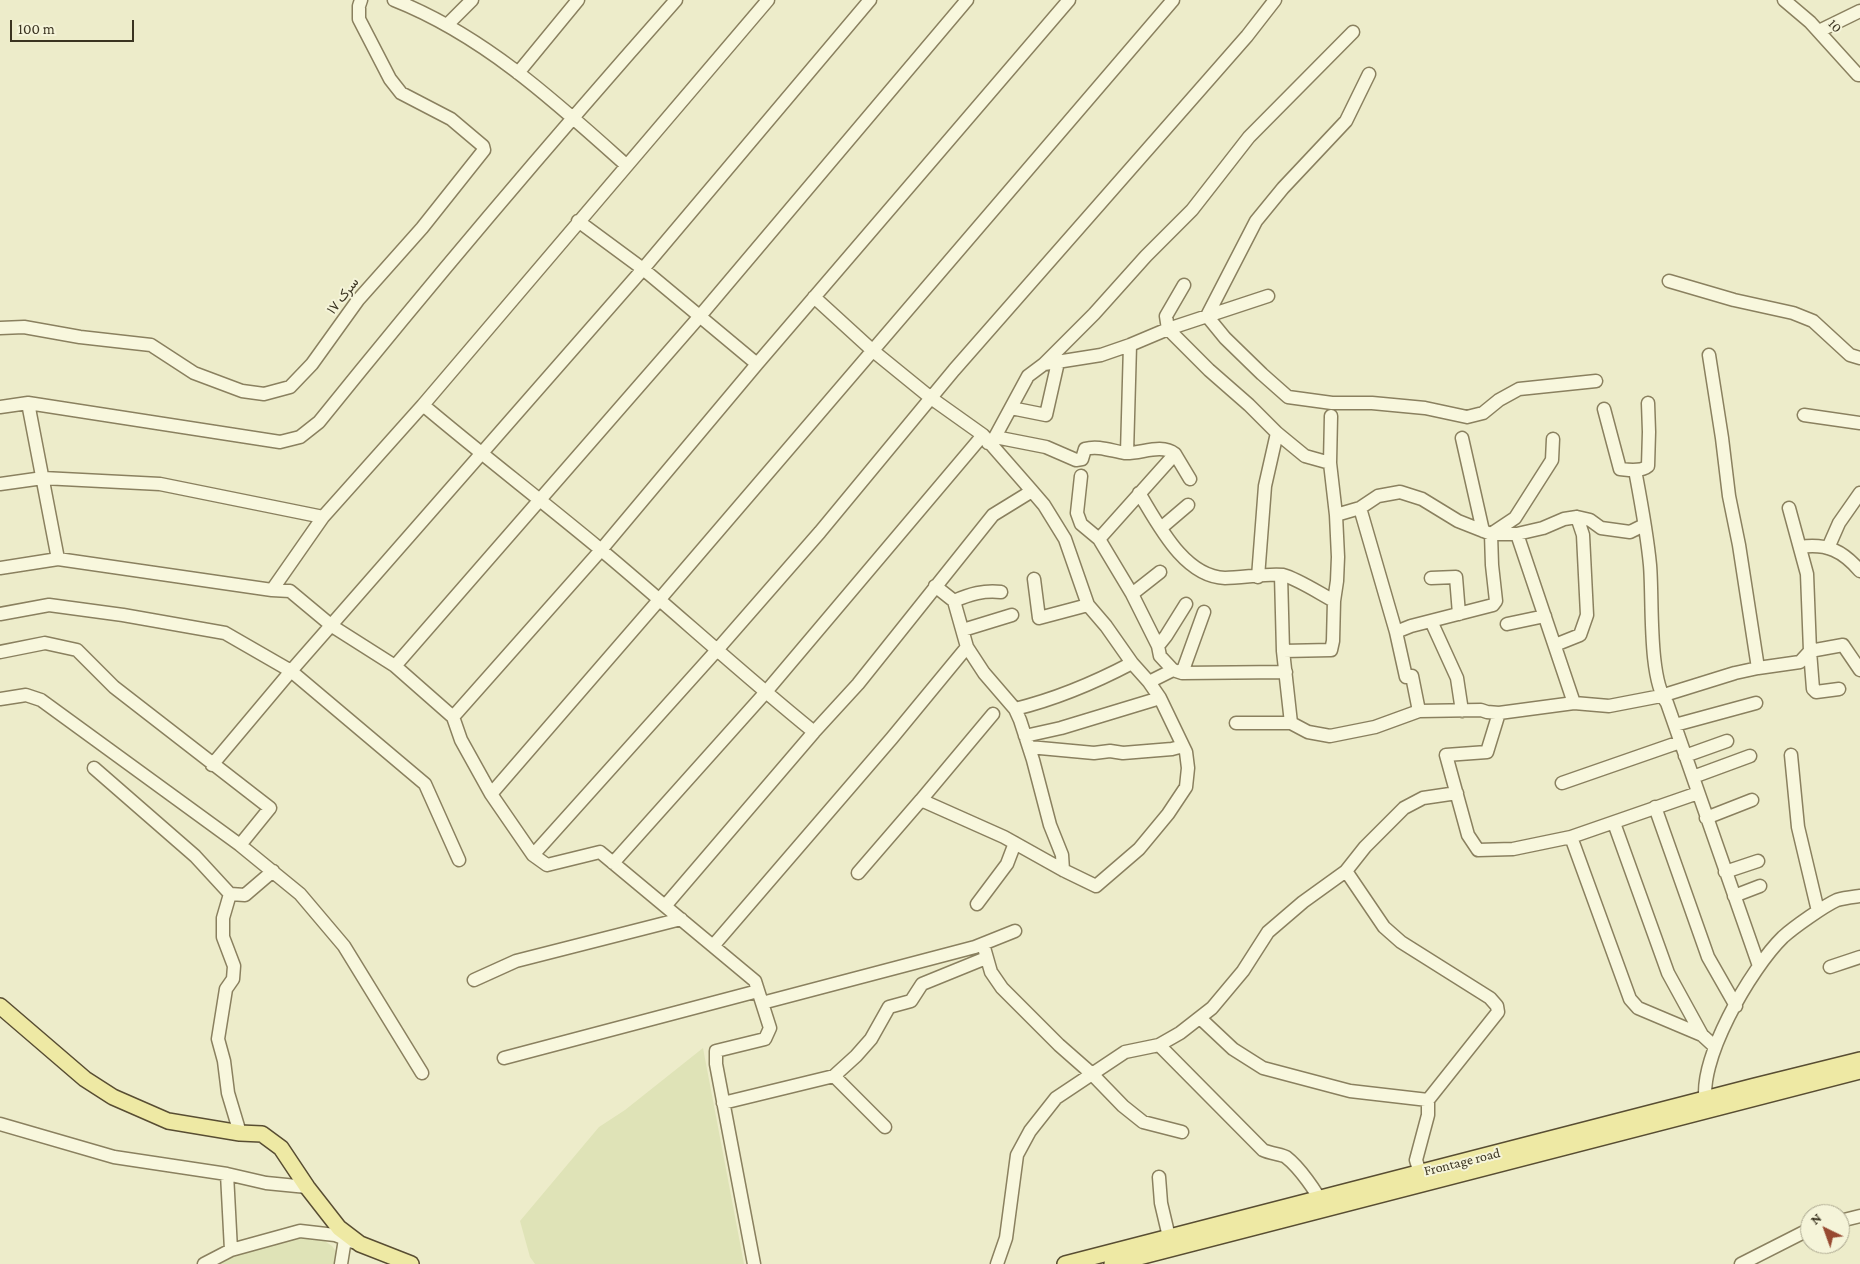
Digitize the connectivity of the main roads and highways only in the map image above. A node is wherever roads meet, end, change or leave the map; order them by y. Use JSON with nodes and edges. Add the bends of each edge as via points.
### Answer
{"nodes":[{"id":1,"x":0,"y":1006,"type":"edge"},
{"id":2,"x":1860,"y":1060,"type":"edge"},
{"id":3,"x":1860,"y":1071,"type":"edge"},
{"id":4,"x":1706,"y":1105,"type":"junction"},
{"id":5,"x":1322,"y":1203,"type":"junction"},
{"id":6,"x":411,"y":1264,"type":"edge"},
{"id":7,"x":1065,"y":1264,"type":"edge"},
{"id":8,"x":1112,"y":1264,"type":"edge"}],
"edges":[{"from":1,"to":6,"type":"main road","via":[[85,1079],[113,1097],[168,1121],[262,1134],[281,1148],[340,1228],[360,1244]]},
{"from":2,"to":4,"type":"main road","name":"Frontage road"},
{"from":3,"to":4,"type":"main road"},
{"from":4,"to":5,"type":"main road"},
{"from":4,"to":5,"type":"main road","name":"Frontage road","via":[[1420,1172]]},
{"from":5,"to":7,"type":"main road","name":"Frontage road"},
{"from":5,"to":8,"type":"main road"}]}
